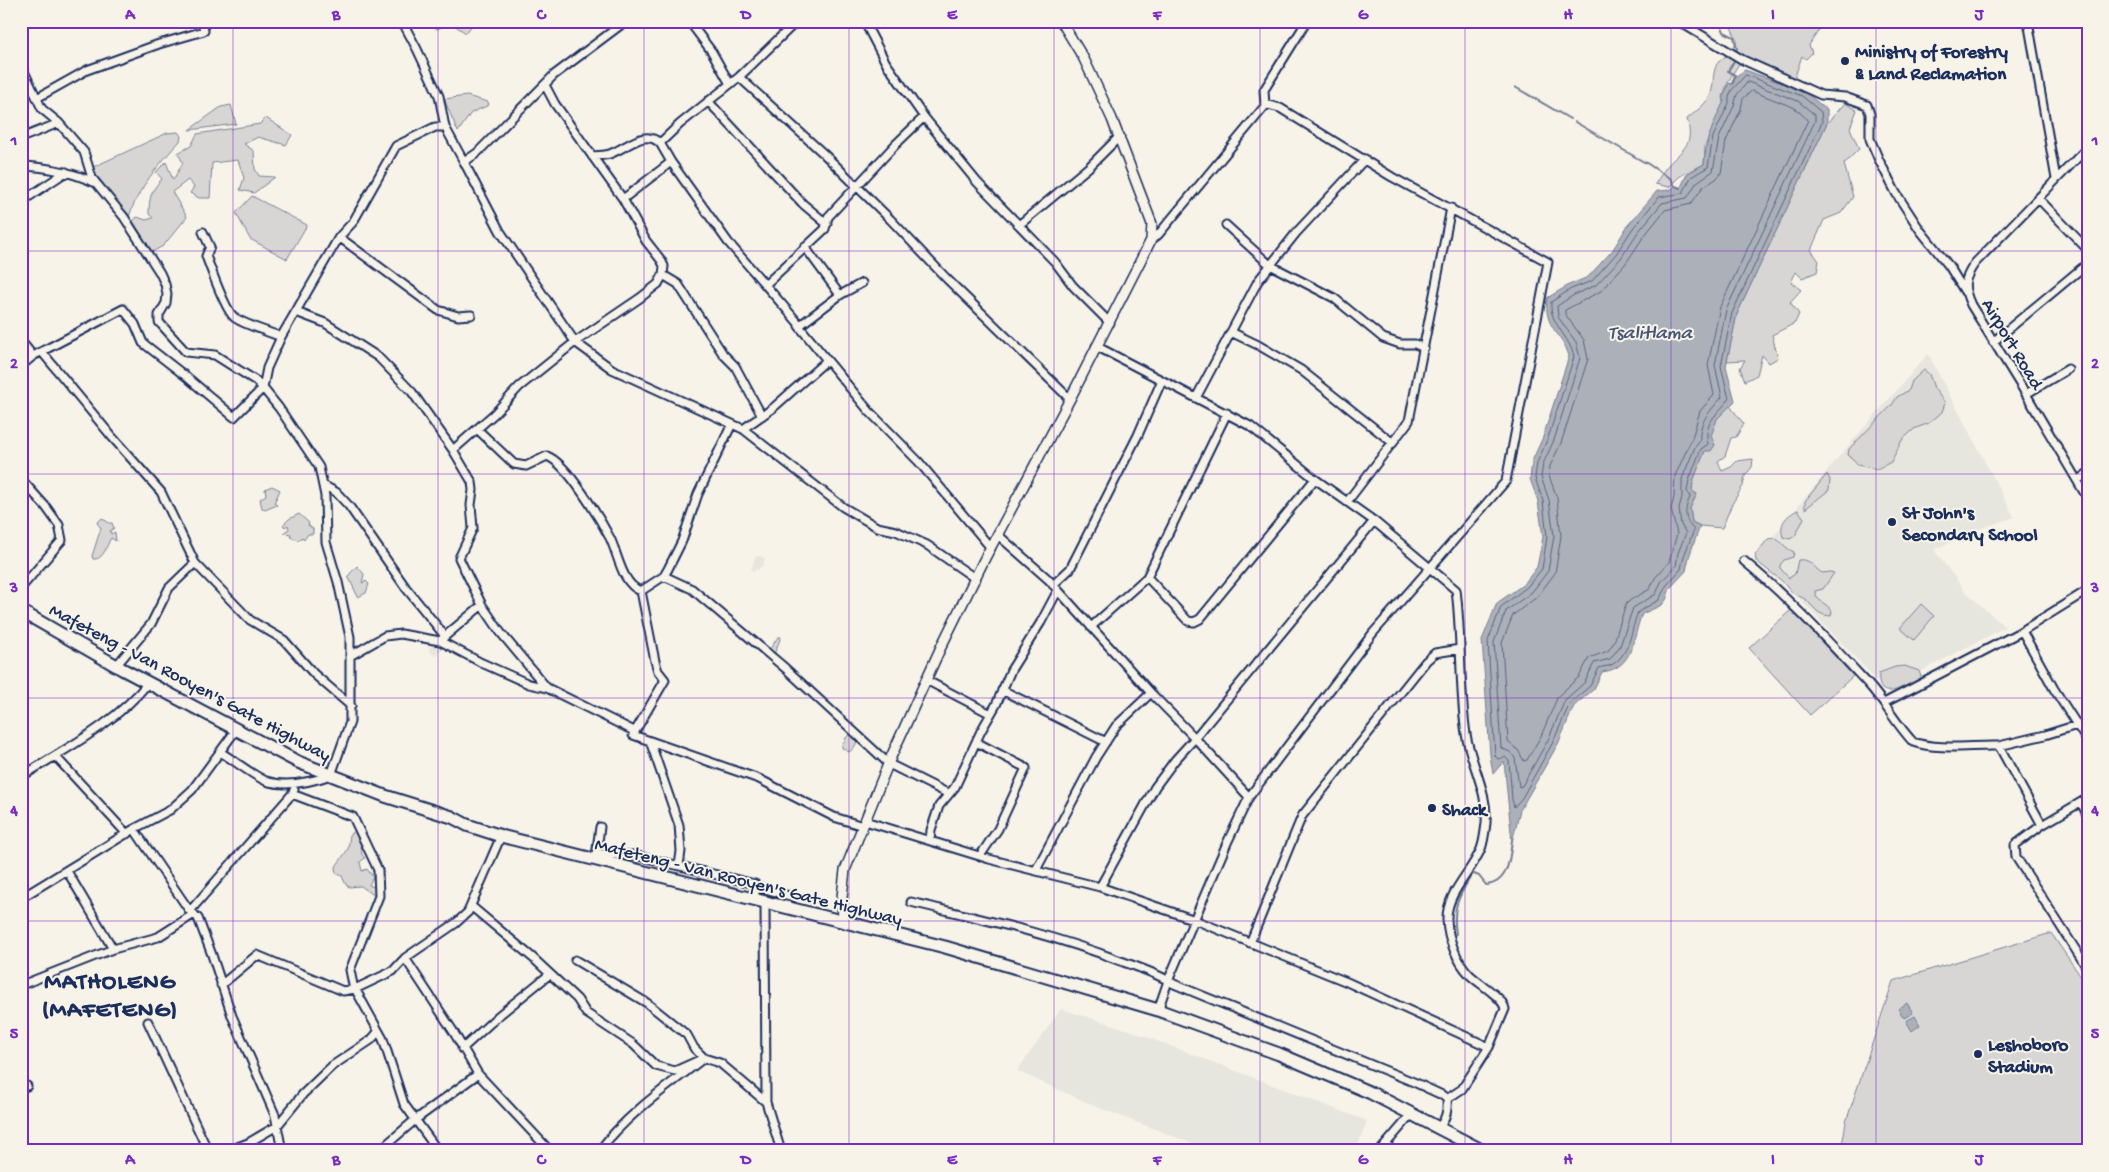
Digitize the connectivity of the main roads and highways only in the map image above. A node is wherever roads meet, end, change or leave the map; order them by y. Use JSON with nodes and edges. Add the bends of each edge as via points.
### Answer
{"nodes":[{"id":1,"x":21,"y":611,"type":"edge"},
{"id":2,"x":1484,"y":1151,"type":"edge"}],
"edges":[{"from":1,"to":2,"type":"main road","name":"Mafeteng - Van Rooyen's Gate Highway","via":[[116,666],[298,762],[385,796],[501,836],[596,856],[1026,970],[1158,1010],[1279,1054],[1371,1093]]}]}
